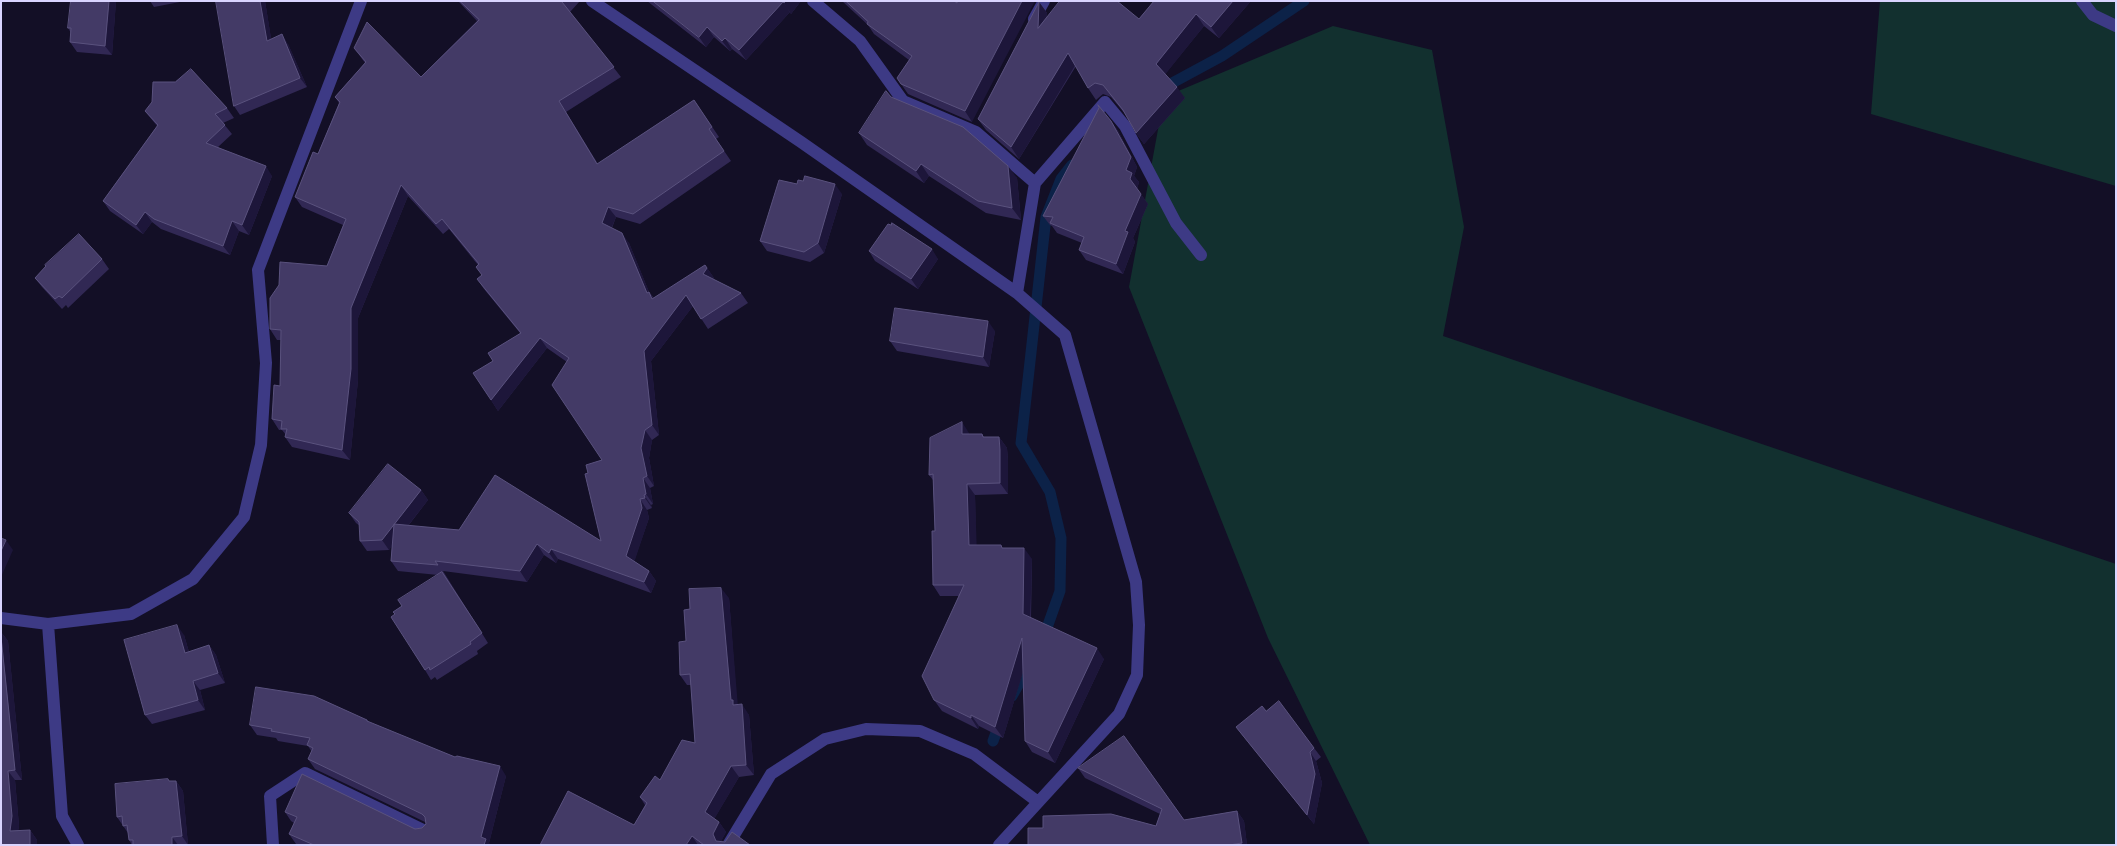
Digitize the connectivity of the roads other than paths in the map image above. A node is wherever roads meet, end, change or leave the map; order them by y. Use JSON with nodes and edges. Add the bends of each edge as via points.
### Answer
{"nodes":[{"id":1,"x":361,"y":1,"type":"edge"},
{"id":2,"x":592,"y":1,"type":"edge"},
{"id":3,"x":813,"y":1,"type":"edge"},
{"id":4,"x":1044,"y":1,"type":"edge"},
{"id":5,"x":2082,"y":1,"type":"edge"},
{"id":6,"x":2116,"y":26,"type":"edge"},
{"id":7,"x":1030,"y":28,"type":"edge"},
{"id":8,"x":1035,"y":183,"type":"junction"},
{"id":9,"x":1202,"y":255,"type":"dead end"},
{"id":10,"x":1017,"y":292,"type":"junction"},
{"id":11,"x":1,"y":618,"type":"edge"},
{"id":12,"x":48,"y":624,"type":"junction"},
{"id":13,"x":1038,"y":802,"type":"junction"},
{"id":14,"x":425,"y":831,"type":"edge"},
{"id":15,"x":78,"y":845,"type":"edge"},
{"id":16,"x":273,"y":845,"type":"edge"},
{"id":17,"x":728,"y":845,"type":"edge"},
{"id":18,"x":999,"y":845,"type":"edge"}],
"edges":[{"from":1,"to":12,"type":"street","via":[[258,270],[266,363],[261,445],[244,517],[193,579],[131,614]]},
{"from":2,"to":10,"type":"street"},
{"from":3,"to":8,"type":"street","via":[[860,41],[903,101],[978,128]]},
{"from":4,"to":7,"type":"street"},
{"from":5,"to":6,"type":"street","via":[[2093,15]]},
{"from":8,"to":9,"type":"street","via":[[1105,102],[1125,126],[1176,223]]},
{"from":8,"to":10,"type":"street"},
{"from":10,"to":13,"type":"street","via":[[1065,335],[1136,582],[1140,625],[1138,675],[1119,714]]},
{"from":11,"to":12,"type":"street"},
{"from":12,"to":15,"type":"street","via":[[62,816]]},
{"from":13,"to":17,"type":"street","via":[[974,754],[920,731],[866,729],[825,739],[771,774]]},
{"from":13,"to":18,"type":"street"},
{"from":14,"to":16,"type":"street","via":[[305,773],[270,796]]}]}
